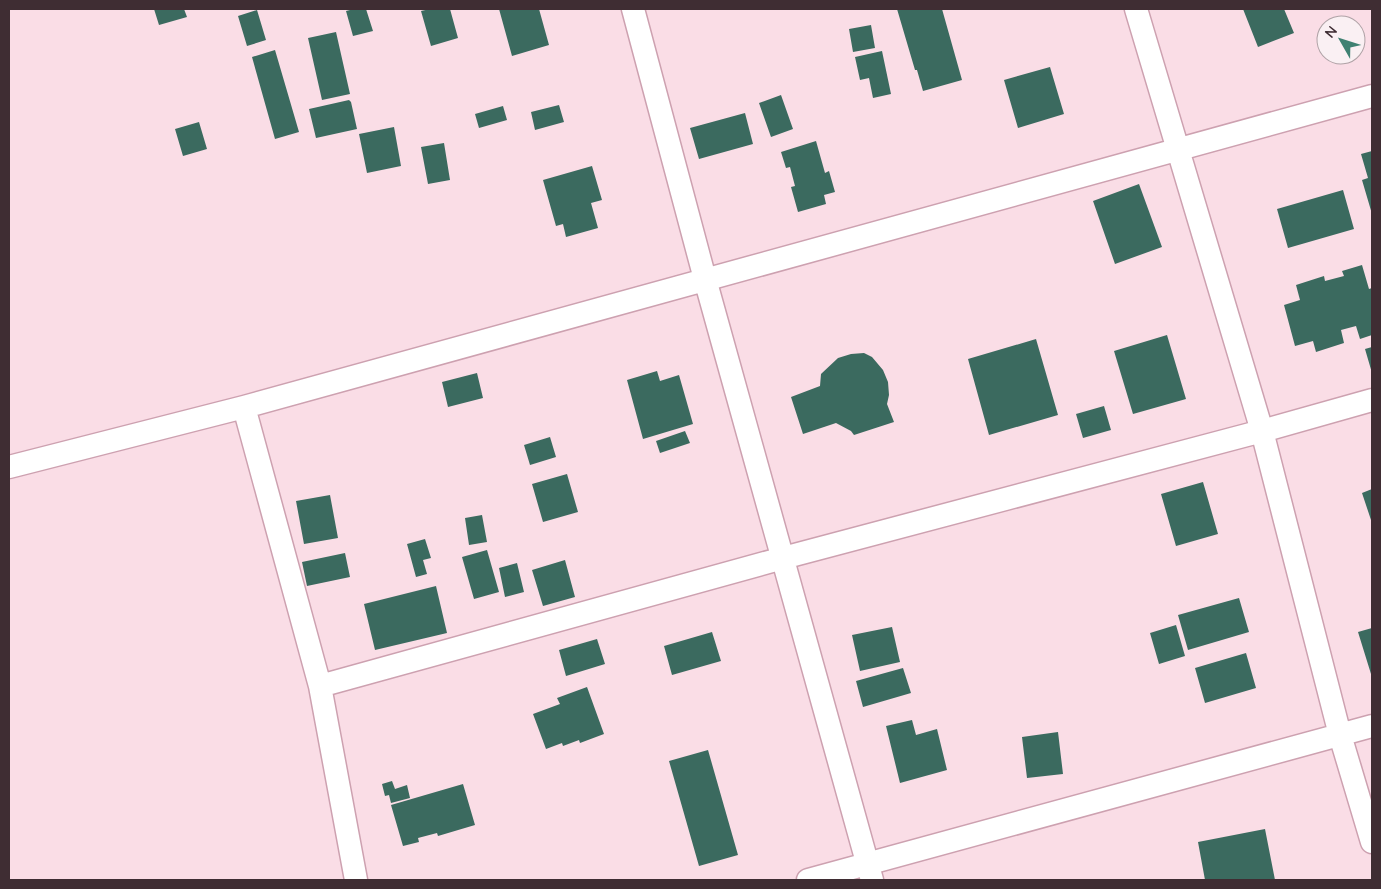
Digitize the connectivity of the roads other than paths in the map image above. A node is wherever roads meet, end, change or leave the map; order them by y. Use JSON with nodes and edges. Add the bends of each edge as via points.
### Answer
{"nodes":[{"id":1,"x":633,"y":9,"type":"edge"},
{"id":2,"x":1136,"y":9,"type":"edge"},
{"id":3,"x":1372,"y":96,"type":"edge"},
{"id":4,"x":1179,"y":150,"type":"junction"},
{"id":5,"x":705,"y":279,"type":"junction"},
{"id":6,"x":1372,"y":400,"type":"edge"},
{"id":7,"x":244,"y":408,"type":"junction"},
{"id":8,"x":1262,"y":431,"type":"junction"},
{"id":9,"x":9,"y":467,"type":"edge"},
{"id":10,"x":783,"y":558,"type":"junction"},
{"id":11,"x":320,"y":686,"type":"junction"},
{"id":12,"x":1372,"y":726,"type":"edge"},
{"id":13,"x":1340,"y":735,"type":"junction"},
{"id":14,"x":1372,"y":842,"type":"edge"},
{"id":15,"x":869,"y":872,"type":"edge"},
{"id":16,"x":356,"y":880,"type":"edge"},
{"id":17,"x":808,"y":880,"type":"edge"}],
"edges":[{"from":1,"to":5,"type":"street"},
{"from":2,"to":4,"type":"street"},
{"from":3,"to":4,"type":"street"},
{"from":4,"to":5,"type":"street"},
{"from":4,"to":8,"type":"street"},
{"from":5,"to":7,"type":"street"},
{"from":5,"to":10,"type":"street"},
{"from":6,"to":8,"type":"street"},
{"from":7,"to":9,"type":"street"},
{"from":7,"to":11,"type":"street"},
{"from":8,"to":10,"type":"street"},
{"from":8,"to":13,"type":"street"},
{"from":10,"to":11,"type":"street"},
{"from":10,"to":15,"type":"street"},
{"from":11,"to":16,"type":"street"},
{"from":12,"to":13,"type":"street"},
{"from":13,"to":14,"type":"street"},
{"from":13,"to":15,"type":"street"},
{"from":15,"to":17,"type":"street"}]}
